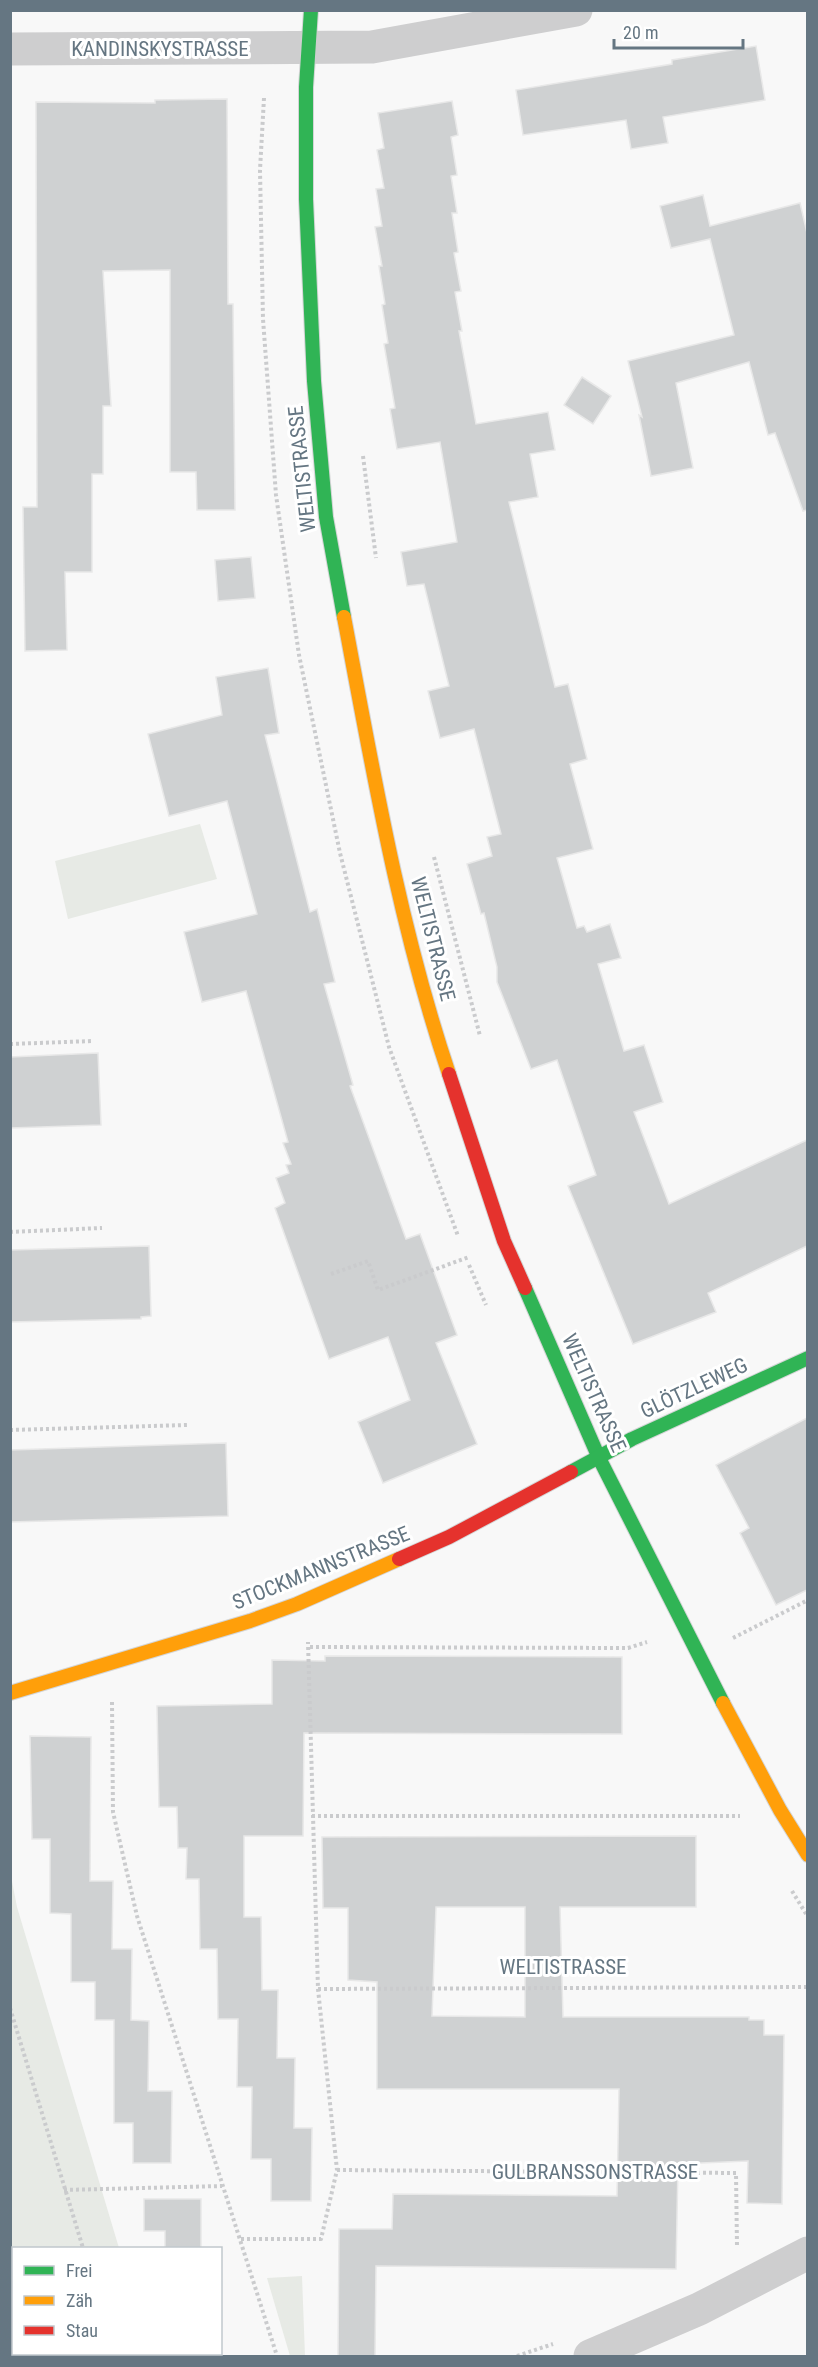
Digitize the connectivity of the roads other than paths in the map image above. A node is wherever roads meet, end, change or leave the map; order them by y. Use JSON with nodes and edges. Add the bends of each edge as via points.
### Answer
{"nodes":[{"id":1,"x":311,"y":10,"type":"edge"},
{"id":2,"x":576,"y":10,"type":"edge"},
{"id":3,"x":309,"y":48,"type":"junction"},
{"id":4,"x":10,"y":49,"type":"edge"},
{"id":5,"x":807,"y":1358,"type":"edge"},
{"id":6,"x":599,"y":1458,"type":"junction"},
{"id":7,"x":10,"y":1693,"type":"edge"},
{"id":8,"x":807,"y":1855,"type":"edge"},
{"id":9,"x":807,"y":2253,"type":"edge"},
{"id":10,"x":590,"y":2356,"type":"edge"}],
"edges":[{"from":1,"to":3,"type":"street","name":"WELTISTRASSE"},
{"from":2,"to":3,"type":"street","name":"KANDINSKYSTRASSE","via":[[372,47]]},
{"from":3,"to":4,"type":"street","name":"KANDINSKYSTRASSE"},
{"from":3,"to":6,"type":"street","name":"WELTISTRASSE","via":[[306,199],[314,381],[326,517],[385,837],[435,1033],[506,1244]]},
{"from":5,"to":6,"type":"street","name":"GLÖTZLEWEG"},
{"from":6,"to":7,"type":"street","name":"STOCKMANNSTRASSE","via":[[449,1537],[297,1604]]},
{"from":6,"to":8,"type":"street","name":"WELTISTRASSE","via":[[780,1810]]},
{"from":9,"to":10,"type":"street","via":[[688,2314]]}]}
